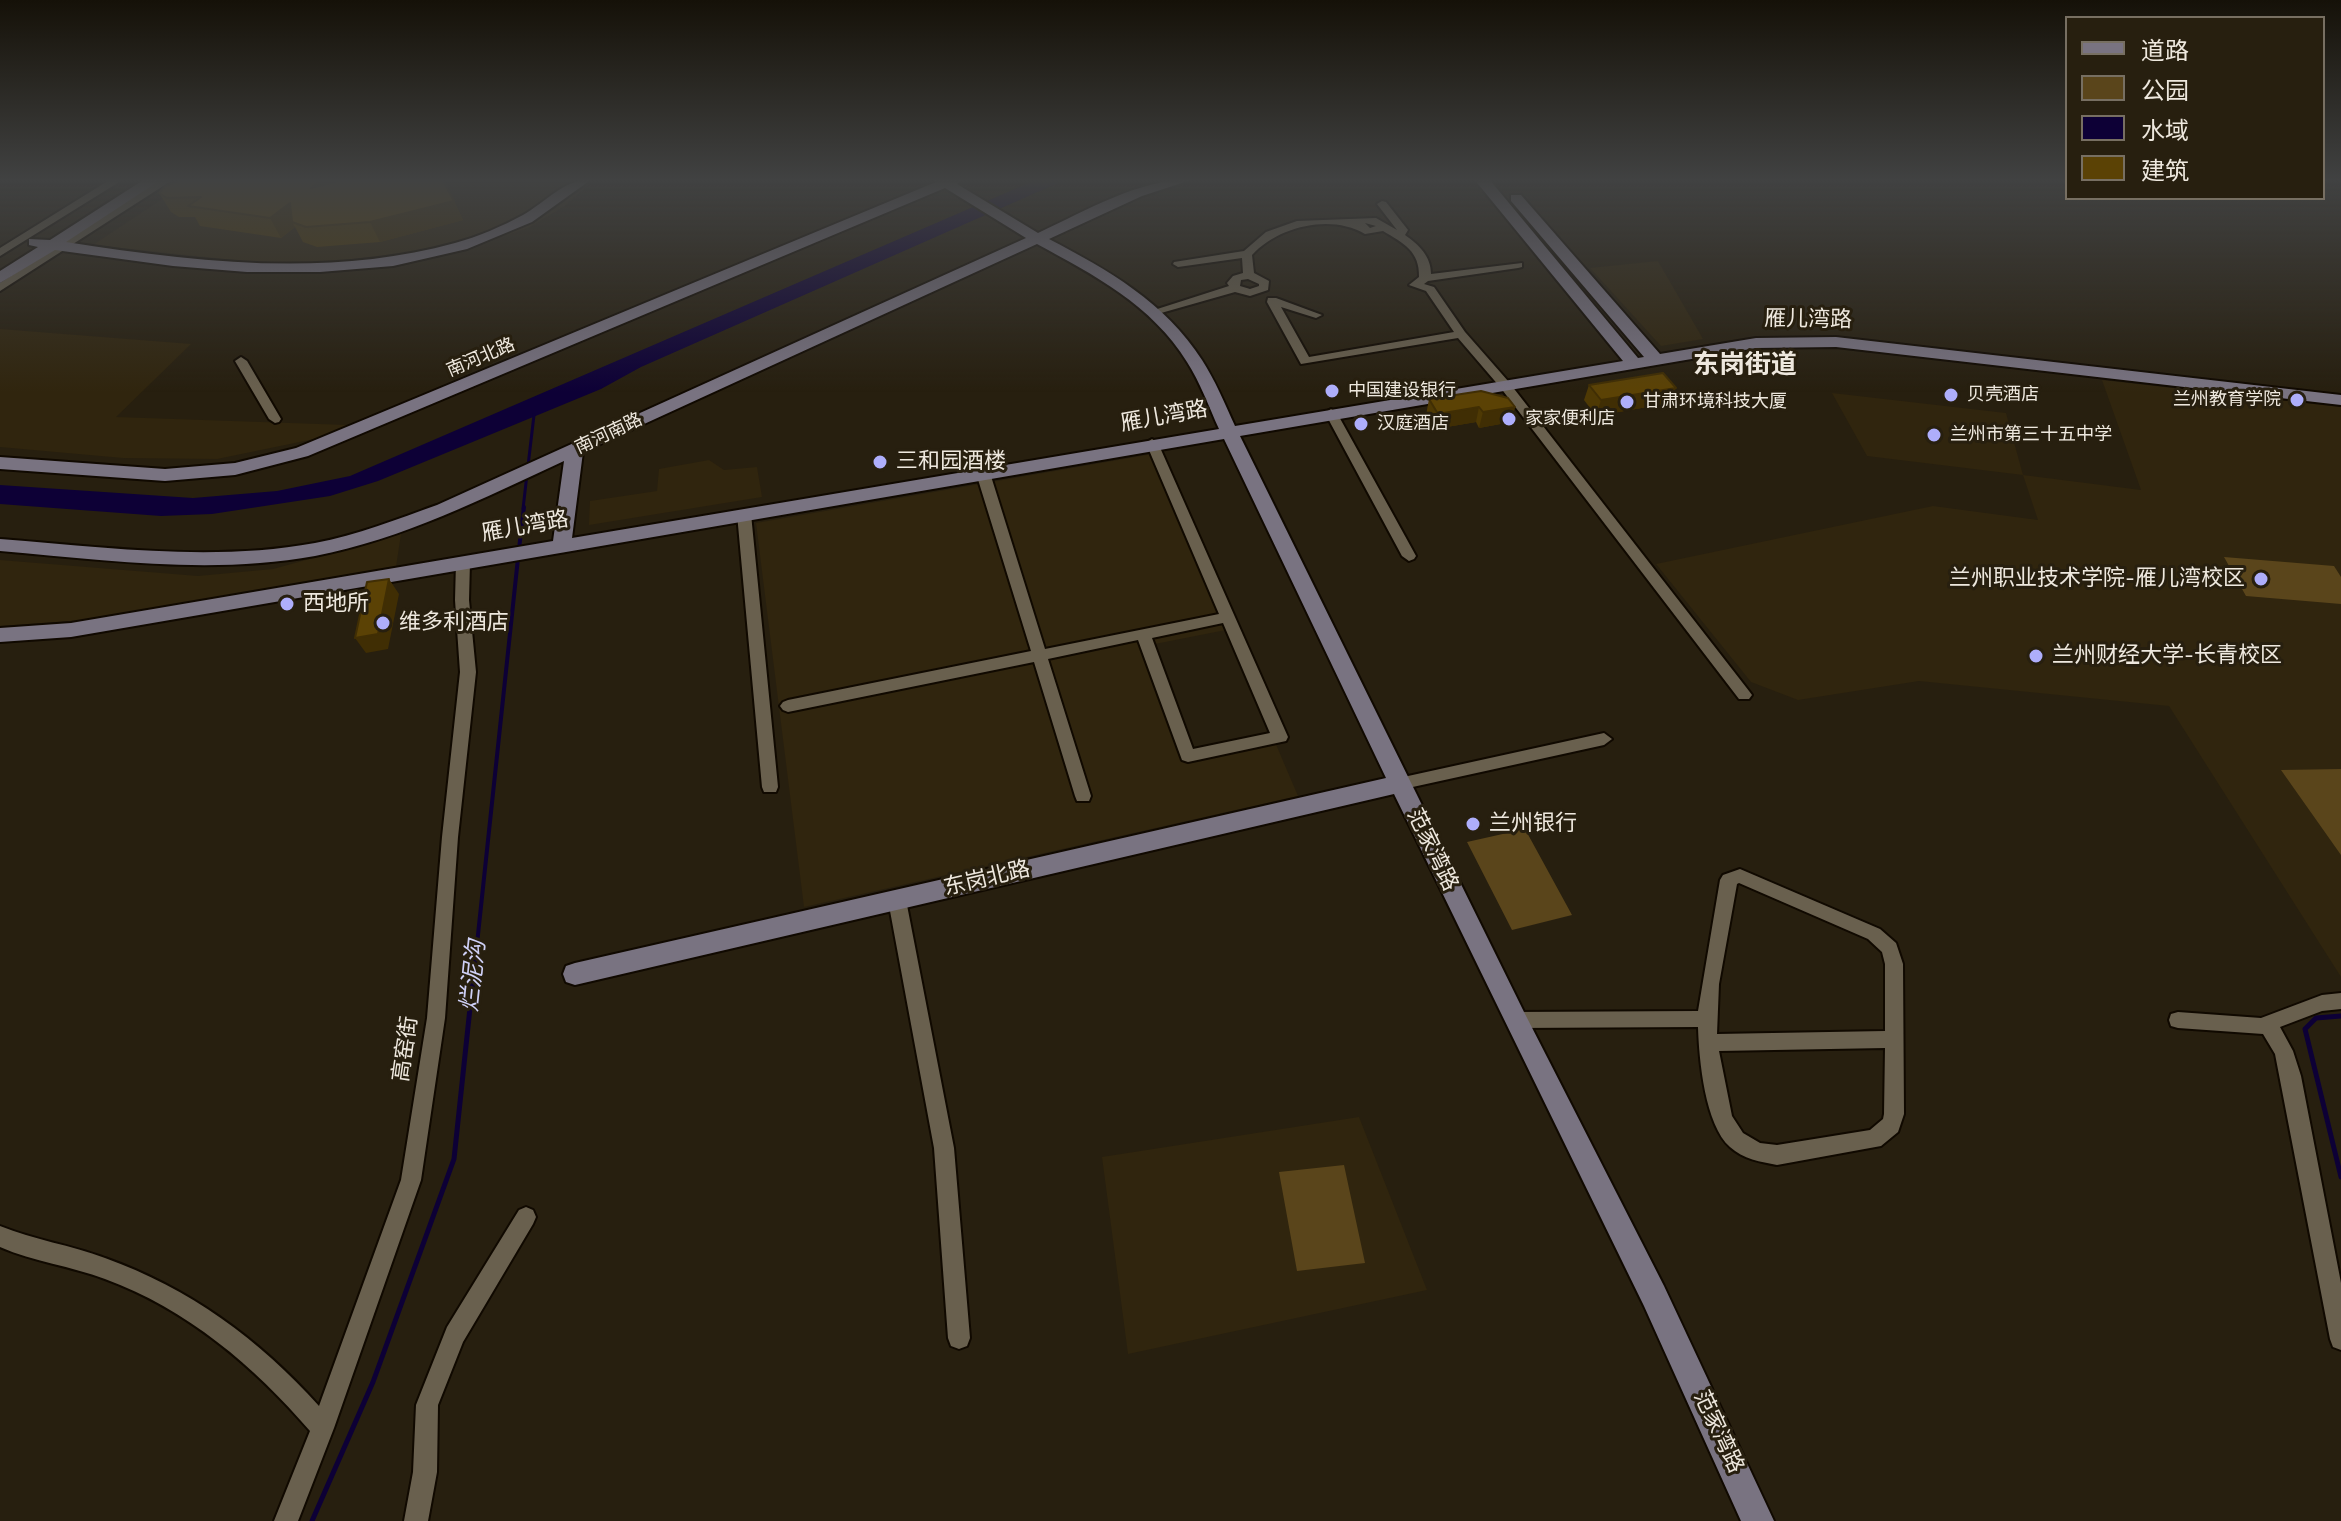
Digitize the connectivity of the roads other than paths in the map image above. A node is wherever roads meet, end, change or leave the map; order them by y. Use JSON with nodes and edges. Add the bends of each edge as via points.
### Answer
{"nodes":[{"id":1,"x":17,"y":250,"type":"edge"},
{"id":2,"x":52,"y":250,"type":"edge"},
{"id":3,"x":53,"y":250,"type":"edge"},
{"id":4,"x":96,"y":250,"type":"edge"},
{"id":5,"x":447,"y":250,"type":"edge"},
{"id":6,"x":791,"y":250,"type":"edge"},
{"id":7,"x":1011,"y":250,"type":"edge"},
{"id":8,"x":1059,"y":250,"type":"edge"},
{"id":9,"x":1251,"y":250,"type":"edge"},
{"id":10,"x":1417,"y":250,"type":"edge"},
{"id":11,"x":1540,"y":250,"type":"edge"},
{"id":12,"x":1561,"y":250,"type":"edge"},
{"id":13,"x":1247,"y":254,"type":"junction"},
{"id":14,"x":0,"y":263,"type":"edge"},
{"id":15,"x":1178,"y":264,"type":"dead end"},
{"id":16,"x":1518,"y":265,"type":"dead end"},
{"id":17,"x":1249,"y":275,"type":"junction"},
{"id":18,"x":0,"y":278,"type":"edge"},
{"id":19,"x":1425,"y":278,"type":"junction"},
{"id":20,"x":0,"y":288,"type":"edge"},
{"id":21,"x":1235,"y":288,"type":"junction"},
{"id":22,"x":1259,"y":292,"type":"junction"},
{"id":23,"x":1273,"y":302,"type":"junction"},
{"id":24,"x":1154,"y":312,"type":"junction"},
{"id":25,"x":1316,"y":315,"type":"dead end"},
{"id":26,"x":1461,"y":334,"type":"junction"},
{"id":27,"x":1654,"y":358,"type":"junction"},
{"id":28,"x":241,"y":361,"type":"dead end"},
{"id":29,"x":1632,"y":361,"type":"junction"},
{"id":30,"x":1504,"y":384,"type":"junction"},
{"id":31,"x":2341,"y":400,"type":"edge"},
{"id":32,"x":1331,"y":413,"type":"junction"},
{"id":33,"x":275,"y":419,"type":"dead end"},
{"id":34,"x":1229,"y":430,"type":"junction"},
{"id":35,"x":1152,"y":443,"type":"junction"},
{"id":36,"x":571,"y":451,"type":"junction"},
{"id":37,"x":0,"y":463,"type":"edge"},
{"id":38,"x":983,"y":473,"type":"junction"},
{"id":39,"x":744,"y":514,"type":"junction"},
{"id":40,"x":0,"y":545,"type":"edge"},
{"id":41,"x":557,"y":546,"type":"junction"},
{"id":42,"x":1409,"y":556,"type":"dead end"},
{"id":43,"x":463,"y":562,"type":"junction"},
{"id":44,"x":1228,"y":617,"type":"junction"},
{"id":45,"x":1143,"y":634,"type":"junction"},
{"id":46,"x":0,"y":635,"type":"edge"},
{"id":47,"x":1039,"y":655,"type":"junction"},
{"id":48,"x":1744,"y":695,"type":"dead end"},
{"id":49,"x":788,"y":706,"type":"dead end"},
{"id":50,"x":1604,"y":739,"type":"dead end"},
{"id":51,"x":1399,"y":784,"type":"junction"},
{"id":52,"x":770,"y":787,"type":"dead end"},
{"id":53,"x":1083,"y":796,"type":"dead end"},
{"id":54,"x":897,"y":900,"type":"junction"},
{"id":55,"x":575,"y":974,"type":"dead end"},
{"id":56,"x":2341,"y":1001,"type":"edge"},
{"id":57,"x":1707,"y":1019,"type":"junction"},
{"id":58,"x":1515,"y":1020,"type":"junction"},
{"id":59,"x":2178,"y":1020,"type":"dead end"},
{"id":60,"x":2268,"y":1024,"type":"junction"},
{"id":61,"x":1892,"y":1039,"type":"junction"},
{"id":62,"x":1708,"y":1043,"type":"junction"},
{"id":63,"x":526,"y":1217,"type":"dead end"},
{"id":64,"x":0,"y":1236,"type":"edge"},
{"id":65,"x":959,"y":1338,"type":"dead end"},
{"id":66,"x":2341,"y":1339,"type":"edge"},
{"id":67,"x":323,"y":1428,"type":"junction"},
{"id":68,"x":286,"y":1521,"type":"edge"},
{"id":69,"x":416,"y":1521,"type":"edge"},
{"id":70,"x":1758,"y":1521,"type":"edge"}],
"edges":[{"from":1,"to":14,"type":"street"},
{"from":2,"to":18,"type":"street"},
{"from":3,"to":20,"type":"street"},
{"from":4,"to":5,"type":"street","via":[[252,267],[357,265]]},
{"from":6,"to":37,"type":"street","name":"南河北路","via":[[302,452],[235,469],[165,475]]},
{"from":7,"to":36,"type":"street","name":"南河南路"},
{"from":8,"to":24,"type":"street","name":"范家湾路","via":[[1106,275]]},
{"from":9,"to":13,"type":"street"},
{"from":10,"to":19,"type":"street","via":[[1427,266]]},
{"from":11,"to":29,"type":"street"},
{"from":12,"to":27,"type":"street"},
{"from":13,"to":15,"type":"street"},
{"from":13,"to":17,"type":"street"},
{"from":16,"to":19,"type":"street"},
{"from":17,"to":21,"type":"street","via":[[1237,278]]},
{"from":17,"to":22,"type":"street","via":[[1265,283]]},
{"from":19,"to":26,"type":"street","via":[[1415,285],[1430,289]]},
{"from":21,"to":22,"type":"street"},
{"from":21,"to":24,"type":"street"},
{"from":22,"to":23,"type":"street"},
{"from":23,"to":25,"type":"street"},
{"from":23,"to":26,"type":"street","via":[[1305,361]]},
{"from":24,"to":34,"type":"street","name":"范家湾路","via":[[1195,361]]},
{"from":26,"to":30,"type":"street"},
{"from":27,"to":29,"type":"street","name":"雁儿湾路"},
{"from":27,"to":31,"type":"street","name":"雁儿湾路","via":[[1756,343],[1836,342]]},
{"from":28,"to":33,"type":"street"},
{"from":29,"to":30,"type":"street","name":"雁儿湾路"},
{"from":30,"to":32,"type":"street","name":"雁儿湾路"},
{"from":30,"to":48,"type":"street"},
{"from":32,"to":34,"type":"street","name":"雁儿湾路"},
{"from":32,"to":42,"type":"street"},
{"from":34,"to":35,"type":"street","name":"雁儿湾路"},
{"from":34,"to":51,"type":"street","name":"范家湾路"},
{"from":35,"to":38,"type":"street","name":"雁儿湾路"},
{"from":35,"to":44,"type":"street"},
{"from":36,"to":40,"type":"street","name":"南河南路","via":[[444,509],[315,549],[186,559]]},
{"from":36,"to":41,"type":"street"},
{"from":38,"to":39,"type":"street","name":"雁儿湾路"},
{"from":38,"to":47,"type":"street"},
{"from":39,"to":41,"type":"street","name":"雁儿湾路"},
{"from":39,"to":52,"type":"street"},
{"from":41,"to":43,"type":"street","name":"雁儿湾路"},
{"from":43,"to":46,"type":"street","name":"雁儿湾路","via":[[71,630]]},
{"from":43,"to":67,"type":"street","name":"高窑街","via":[[468,672],[436,1018],[417,1146],[411,1180]]},
{"from":44,"to":45,"type":"street"},
{"from":44,"to":45,"type":"street","via":[[1280,737],[1188,756]]},
{"from":45,"to":47,"type":"street"},
{"from":47,"to":49,"type":"street"},
{"from":47,"to":53,"type":"street"},
{"from":50,"to":51,"type":"street"},
{"from":51,"to":54,"type":"street","name":"东岗北路"},
{"from":51,"to":58,"type":"street","name":"范家湾路"},
{"from":54,"to":55,"type":"street","name":"东岗北路"},
{"from":54,"to":65,"type":"street","via":[[944,1148]]},
{"from":56,"to":60,"type":"street"},
{"from":57,"to":58,"type":"street"},
{"from":57,"to":61,"type":"street","via":[[1729,880],[1740,876],[1883,940],[1894,956]]},
{"from":57,"to":62,"type":"street"},
{"from":58,"to":70,"type":"street","name":"范家湾路","via":[[1654,1296]]},
{"from":59,"to":60,"type":"street"},
{"from":60,"to":66,"type":"street","via":[[2291,1076]]},
{"from":61,"to":62,"type":"street"},
{"from":61,"to":62,"type":"street","via":[[1894,1114],[1884,1133],[1862,1142],[1777,1155],[1740,1143],[1723,1122]]},
{"from":63,"to":69,"type":"street","via":[[455,1335],[427,1405],[425,1472]]},
{"from":64,"to":67,"type":"street","via":[[36,1251],[104,1267],[172,1299],[235,1339]]},
{"from":67,"to":68,"type":"street","name":"高窑街"}]}
